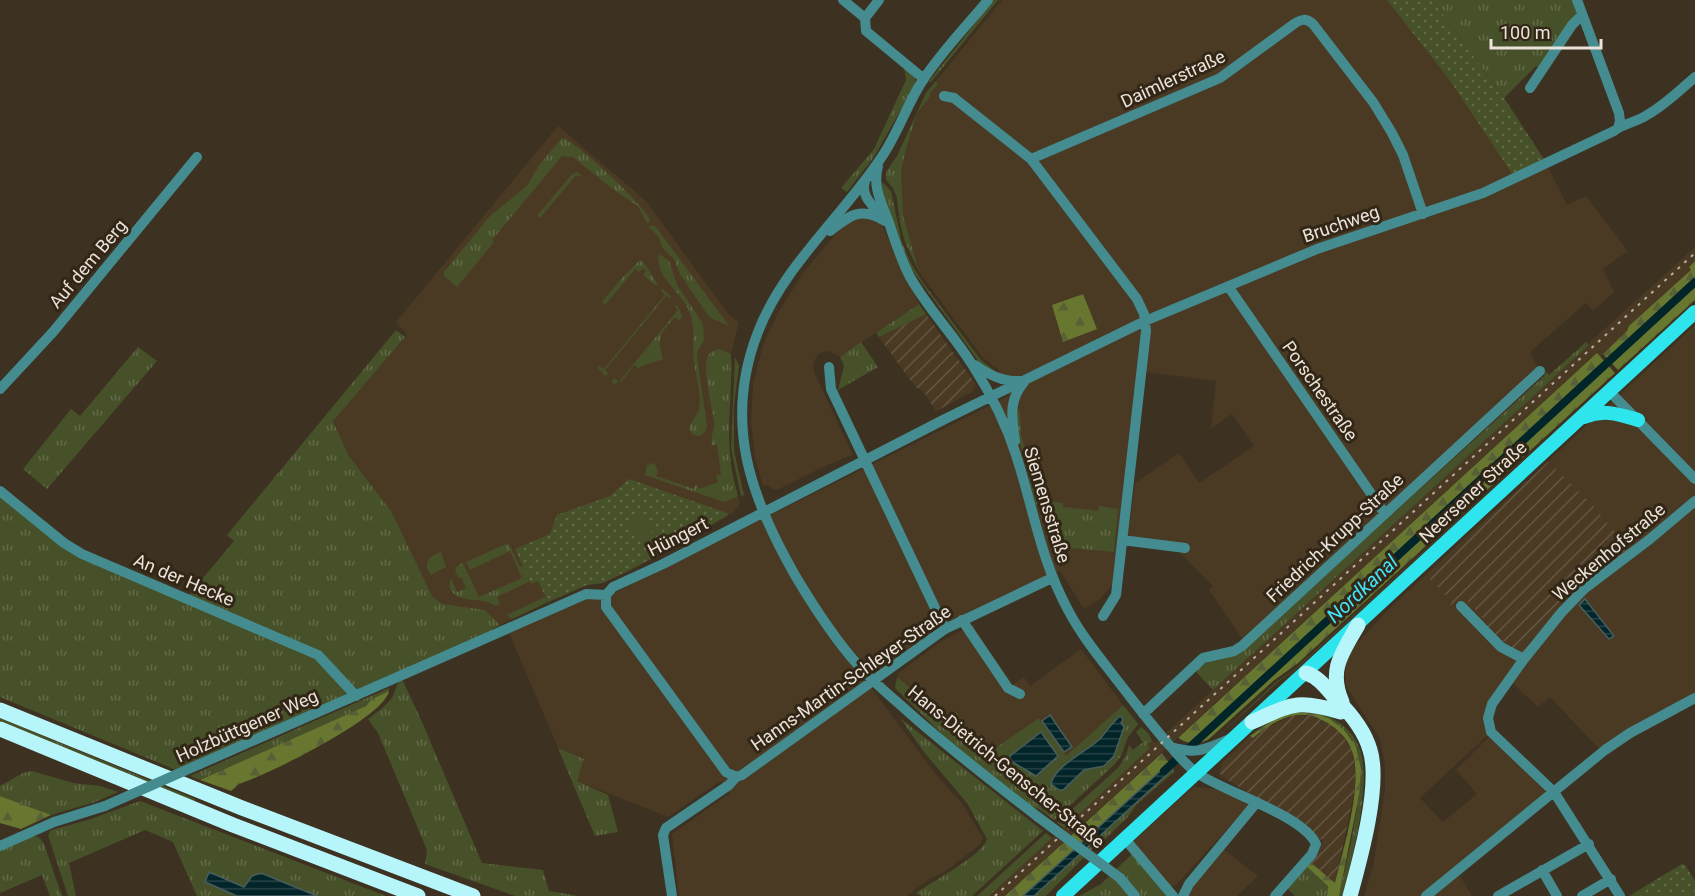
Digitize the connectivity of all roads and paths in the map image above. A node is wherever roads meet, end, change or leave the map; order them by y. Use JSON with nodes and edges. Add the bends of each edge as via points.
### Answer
{"nodes":[{"id":1,"x":843,"y":0,"type":"edge"},
{"id":2,"x":879,"y":0,"type":"edge"},
{"id":3,"x":988,"y":0,"type":"edge"},
{"id":4,"x":1577,"y":0,"type":"edge"},
{"id":5,"x":1582,"y":15,"type":"junction"},
{"id":6,"x":865,"y":18,"type":"junction"},
{"id":7,"x":1695,"y":77,"type":"edge"},
{"id":8,"x":924,"y":79,"type":"junction"},
{"id":9,"x":1530,"y":88,"type":"dead end"},
{"id":10,"x":944,"y":96,"type":"dead end"},
{"id":11,"x":1618,"y":128,"type":"junction"},
{"id":12,"x":197,"y":157,"type":"dead end"},
{"id":13,"x":881,"y":158,"type":"junction"},
{"id":14,"x":1031,"y":159,"type":"junction"},
{"id":15,"x":865,"y":180,"type":"junction"},
{"id":16,"x":1423,"y":214,"type":"junction"},
{"id":17,"x":886,"y":219,"type":"junction"},
{"id":18,"x":814,"y":244,"type":"junction"},
{"id":19,"x":1228,"y":286,"type":"junction"},
{"id":20,"x":1695,"y":312,"type":"edge"},
{"id":21,"x":1145,"y":321,"type":"junction"},
{"id":22,"x":972,"y":363,"type":"junction"},
{"id":23,"x":828,"y":367,"type":"dead end"},
{"id":24,"x":1540,"y":371,"type":"dead end"},
{"id":25,"x":1026,"y":380,"type":"junction"},
{"id":26,"x":0,"y":389,"type":"edge"},
{"id":27,"x":1609,"y":391,"type":"junction"},
{"id":28,"x":992,"y":397,"type":"junction"},
{"id":29,"x":1577,"y":420,"type":"junction"},
{"id":30,"x":1638,"y":420,"type":"junction"},
{"id":31,"x":1017,"y":456,"type":"junction"},
{"id":32,"x":864,"y":460,"type":"junction"},
{"id":33,"x":1695,"y":479,"type":"edge"},
{"id":34,"x":0,"y":491,"type":"edge"},
{"id":35,"x":1695,"y":501,"type":"edge"},
{"id":36,"x":762,"y":512,"type":"junction"},
{"id":37,"x":1385,"y":514,"type":"junction"},
{"id":38,"x":1122,"y":540,"type":"junction"},
{"id":39,"x":1185,"y":548,"type":"dead end"},
{"id":40,"x":1052,"y":578,"type":"junction"},
{"id":41,"x":606,"y":595,"type":"junction"},
{"id":42,"x":1461,"y":606,"type":"dead end"},
{"id":43,"x":1103,"y":616,"type":"dead end"},
{"id":44,"x":962,"y":620,"type":"junction"},
{"id":45,"x":1358,"y":625,"type":"junction"},
{"id":46,"x":945,"y":628,"type":"junction"},
{"id":47,"x":505,"y":630,"type":"joint"},
{"id":48,"x":1524,"y":659,"type":"junction"},
{"id":49,"x":1306,"y":673,"type":"junction"},
{"id":50,"x":873,"y":681,"type":"junction"},
{"id":51,"x":1020,"y":694,"type":"dead end"},
{"id":52,"x":356,"y":696,"type":"junction"},
{"id":53,"x":1695,"y":698,"type":"edge"},
{"id":54,"x":0,"y":710,"type":"edge"},
{"id":55,"x":1343,"y":710,"type":"junction"},
{"id":56,"x":1143,"y":714,"type":"junction"},
{"id":57,"x":1252,"y":722,"type":"junction"},
{"id":58,"x":0,"y":729,"type":"edge"},
{"id":59,"x":1235,"y":737,"type":"junction"},
{"id":60,"x":1171,"y":747,"type":"junction"},
{"id":61,"x":1191,"y":768,"type":"junction"},
{"id":62,"x":736,"y":777,"type":"junction"},
{"id":63,"x":1554,"y":792,"type":"junction"},
{"id":64,"x":1257,"y":802,"type":"junction"},
{"id":65,"x":1125,"y":839,"type":"junction"},
{"id":66,"x":1589,"y":844,"type":"junction"},
{"id":67,"x":0,"y":846,"type":"edge"},
{"id":68,"x":1542,"y":870,"type":"junction"},
{"id":69,"x":1611,"y":879,"type":"junction"},
{"id":70,"x":418,"y":896,"type":"edge"},
{"id":71,"x":473,"y":896,"type":"edge"},
{"id":72,"x":672,"y":896,"type":"edge"},
{"id":73,"x":1063,"y":896,"type":"edge"},
{"id":74,"x":1135,"y":896,"type":"edge"},
{"id":75,"x":1173,"y":896,"type":"edge"},
{"id":76,"x":1183,"y":896,"type":"edge"},
{"id":77,"x":1275,"y":896,"type":"edge"},
{"id":78,"x":1350,"y":896,"type":"edge"},
{"id":79,"x":1426,"y":896,"type":"edge"},
{"id":80,"x":1498,"y":896,"type":"edge"},
{"id":81,"x":1557,"y":896,"type":"edge"},
{"id":82,"x":1582,"y":896,"type":"edge"},
{"id":83,"x":1620,"y":896,"type":"edge"}],
"edges":[{"from":1,"to":6,"type":"street"},
{"from":2,"to":6,"type":"street"},
{"from":3,"to":8,"type":"street","name":"Hans-Dietrich-Genscher-Straße"},
{"from":4,"to":5,"type":"street"},
{"from":5,"to":9,"type":"street"},
{"from":5,"to":11,"type":"street","via":[[1619,113]]},
{"from":6,"to":8,"type":"street","via":[[866,31]]},
{"from":7,"to":11,"type":"street","name":"Bruchweg","via":[[1651,113]]},
{"from":8,"to":13,"type":"street","name":"Hans-Dietrich-Genscher-Straße"},
{"from":10,"to":14,"type":"street","via":[[954,98]]},
{"from":11,"to":16,"type":"street","name":"Bruchweg","via":[[1520,178]]},
{"from":12,"to":26,"type":"street","name":"Auf dem Berg","via":[[53,332]]},
{"from":13,"to":15,"type":"street","name":"Hans-Dietrich-Genscher-Straße"},
{"from":13,"to":17,"type":"street","name":"Siemensstraße","via":[[875,184]]},
{"from":14,"to":16,"type":"street","name":"Daimlerstraße","via":[[1217,80],[1302,19],[1313,24],[1384,118],[1403,155]]},
{"from":14,"to":21,"type":"street","via":[[1137,299]]},
{"from":15,"to":17,"type":"street","name":"Siemensstraße","via":[[866,198]]},
{"from":15,"to":18,"type":"street","name":"Hans-Dietrich-Genscher-Straße"},
{"from":16,"to":19,"type":"street","name":"Bruchweg","via":[[1317,249]]},
{"from":17,"to":18,"type":"street","name":"Hans-Dietrich-Genscher-Straße","via":[[855,214]]},
{"from":17,"to":22,"type":"street","name":"Siemensstraße","via":[[910,277]]},
{"from":18,"to":36,"type":"street","name":"Hans-Dietrich-Genscher-Straße","via":[[766,314],[747,367],[742,404],[743,444]]},
{"from":19,"to":21,"type":"street","name":"Bruchweg"},
{"from":19,"to":37,"type":"street","name":"Porschestraße"},
{"from":20,"to":27,"type":"main road","name":"Neersener Straße"},
{"from":21,"to":25,"type":"street","name":"Bruchweg"},
{"from":21,"to":38,"type":"street"},
{"from":22,"to":25,"type":"street","via":[[1003,380]]},
{"from":22,"to":28,"type":"street","name":"Siemensstraße"},
{"from":23,"to":32,"type":"street","via":[[831,389]]},
{"from":24,"to":37,"type":"street","name":"Friedrich-Krupp-Straße"},
{"from":25,"to":28,"type":"street","name":"Bruchweg"},
{"from":25,"to":31,"type":"street","via":[[1012,404]]},
{"from":27,"to":29,"type":"main road","name":"Neersener Straße"},
{"from":27,"to":30,"type":"street"},
{"from":28,"to":31,"type":"street","name":"Siemensstraße"},
{"from":28,"to":32,"type":"street","name":"Hüngert"},
{"from":29,"to":30,"type":"main road","via":[[1600,412]]},
{"from":29,"to":45,"type":"main road","name":"Neersener Straße"},
{"from":30,"to":33,"type":"street"},
{"from":31,"to":40,"type":"street","name":"Siemensstraße"},
{"from":32,"to":36,"type":"street","name":"Hüngert"},
{"from":32,"to":46,"type":"street"},
{"from":34,"to":52,"type":"street","name":"An der Hecke","via":[[82,554],[318,655]]},
{"from":35,"to":48,"type":"street","name":"Weckenhofstraße","via":[[1578,594]]},
{"from":36,"to":41,"type":"street","name":"Hüngert","via":[[613,587]]},
{"from":36,"to":50,"type":"street","name":"Hans-Dietrich-Genscher-Straße","via":[[819,614]]},
{"from":37,"to":56,"type":"street","name":"Friedrich-Krupp-Straße","via":[[1242,646],[1203,658]]},
{"from":38,"to":39,"type":"street"},
{"from":38,"to":43,"type":"street","via":[[1116,595]]},
{"from":40,"to":44,"type":"street","name":"Hanns-Martin-Schleyer-Straße"},
{"from":40,"to":56,"type":"street","name":"Siemensstraße","via":[[1083,635]]},
{"from":41,"to":47,"type":"street","name":"Hüngert","via":[[586,594]]},
{"from":41,"to":62,"type":"street","via":[[605,603],[616,620],[726,772]]},
{"from":42,"to":48,"type":"street","via":[[1501,647]]},
{"from":44,"to":46,"type":"street","name":"Hanns-Martin-Schleyer-Straße"},
{"from":44,"to":51,"type":"street","via":[[1008,688]]},
{"from":45,"to":49,"type":"main road","name":"Neersener Straße"},
{"from":45,"to":55,"type":"highway","via":[[1336,672]]},
{"from":46,"to":50,"type":"street","name":"Hanns-Martin-Schleyer-Straße"},
{"from":47,"to":52,"type":"street","name":"Holzbüttgener Weg"},
{"from":48,"to":63,"type":"street","name":"Weckenhofstraße","via":[[1494,700],[1488,721],[1491,732]]},
{"from":49,"to":55,"type":"highway","via":[[1318,679]]},
{"from":49,"to":57,"type":"main road","name":"Neersener Straße"},
{"from":50,"to":62,"type":"street","name":"Hanns-Martin-Schleyer-Straße"},
{"from":50,"to":74,"type":"street","name":"Hans-Dietrich-Genscher-Straße","bridge":true,"via":[[945,744],[1120,879]]},
{"from":52,"to":67,"type":"street","name":"Holzbüttgener Weg","bridge":true,"via":[[105,806],[54,822]]},
{"from":53,"to":63,"type":"street","via":[[1614,743]]},
{"from":54,"to":71,"type":"highway"},
{"from":55,"to":57,"type":"highway","via":[[1302,703]]},
{"from":55,"to":78,"type":"highway","via":[[1370,748],[1373,771],[1368,817]]},
{"from":56,"to":60,"type":"street","name":"Siemensstraße"},
{"from":57,"to":59,"type":"main road","name":"Neersener Straße"},
{"from":58,"to":70,"type":"highway","via":[[232,825]]},
{"from":59,"to":60,"type":"street","via":[[1198,751]]},
{"from":59,"to":61,"type":"main road","name":"Neersener Straße"},
{"from":60,"to":61,"type":"street","name":"Siemensstraße"},
{"from":61,"to":64,"type":"street"},
{"from":61,"to":65,"type":"main road","name":"Neersener Straße","via":[[1178,790]]},
{"from":62,"to":72,"type":"street","name":"Hanns-Martin-Schleyer-Straße","via":[[666,828],[663,835]]},
{"from":63,"to":66,"type":"street"},
{"from":63,"to":79,"type":"street"},
{"from":64,"to":76,"type":"street"},
{"from":64,"to":77,"type":"street","via":[[1299,826],[1316,844],[1312,854]]},
{"from":65,"to":73,"type":"main road","name":"Neersener Straße"},
{"from":65,"to":75,"type":"street"},
{"from":66,"to":68,"type":"street"},
{"from":66,"to":69,"type":"street"},
{"from":68,"to":80,"type":"street"},
{"from":68,"to":81,"type":"street"},
{"from":69,"to":82,"type":"street"},
{"from":69,"to":83,"type":"street"}]}
